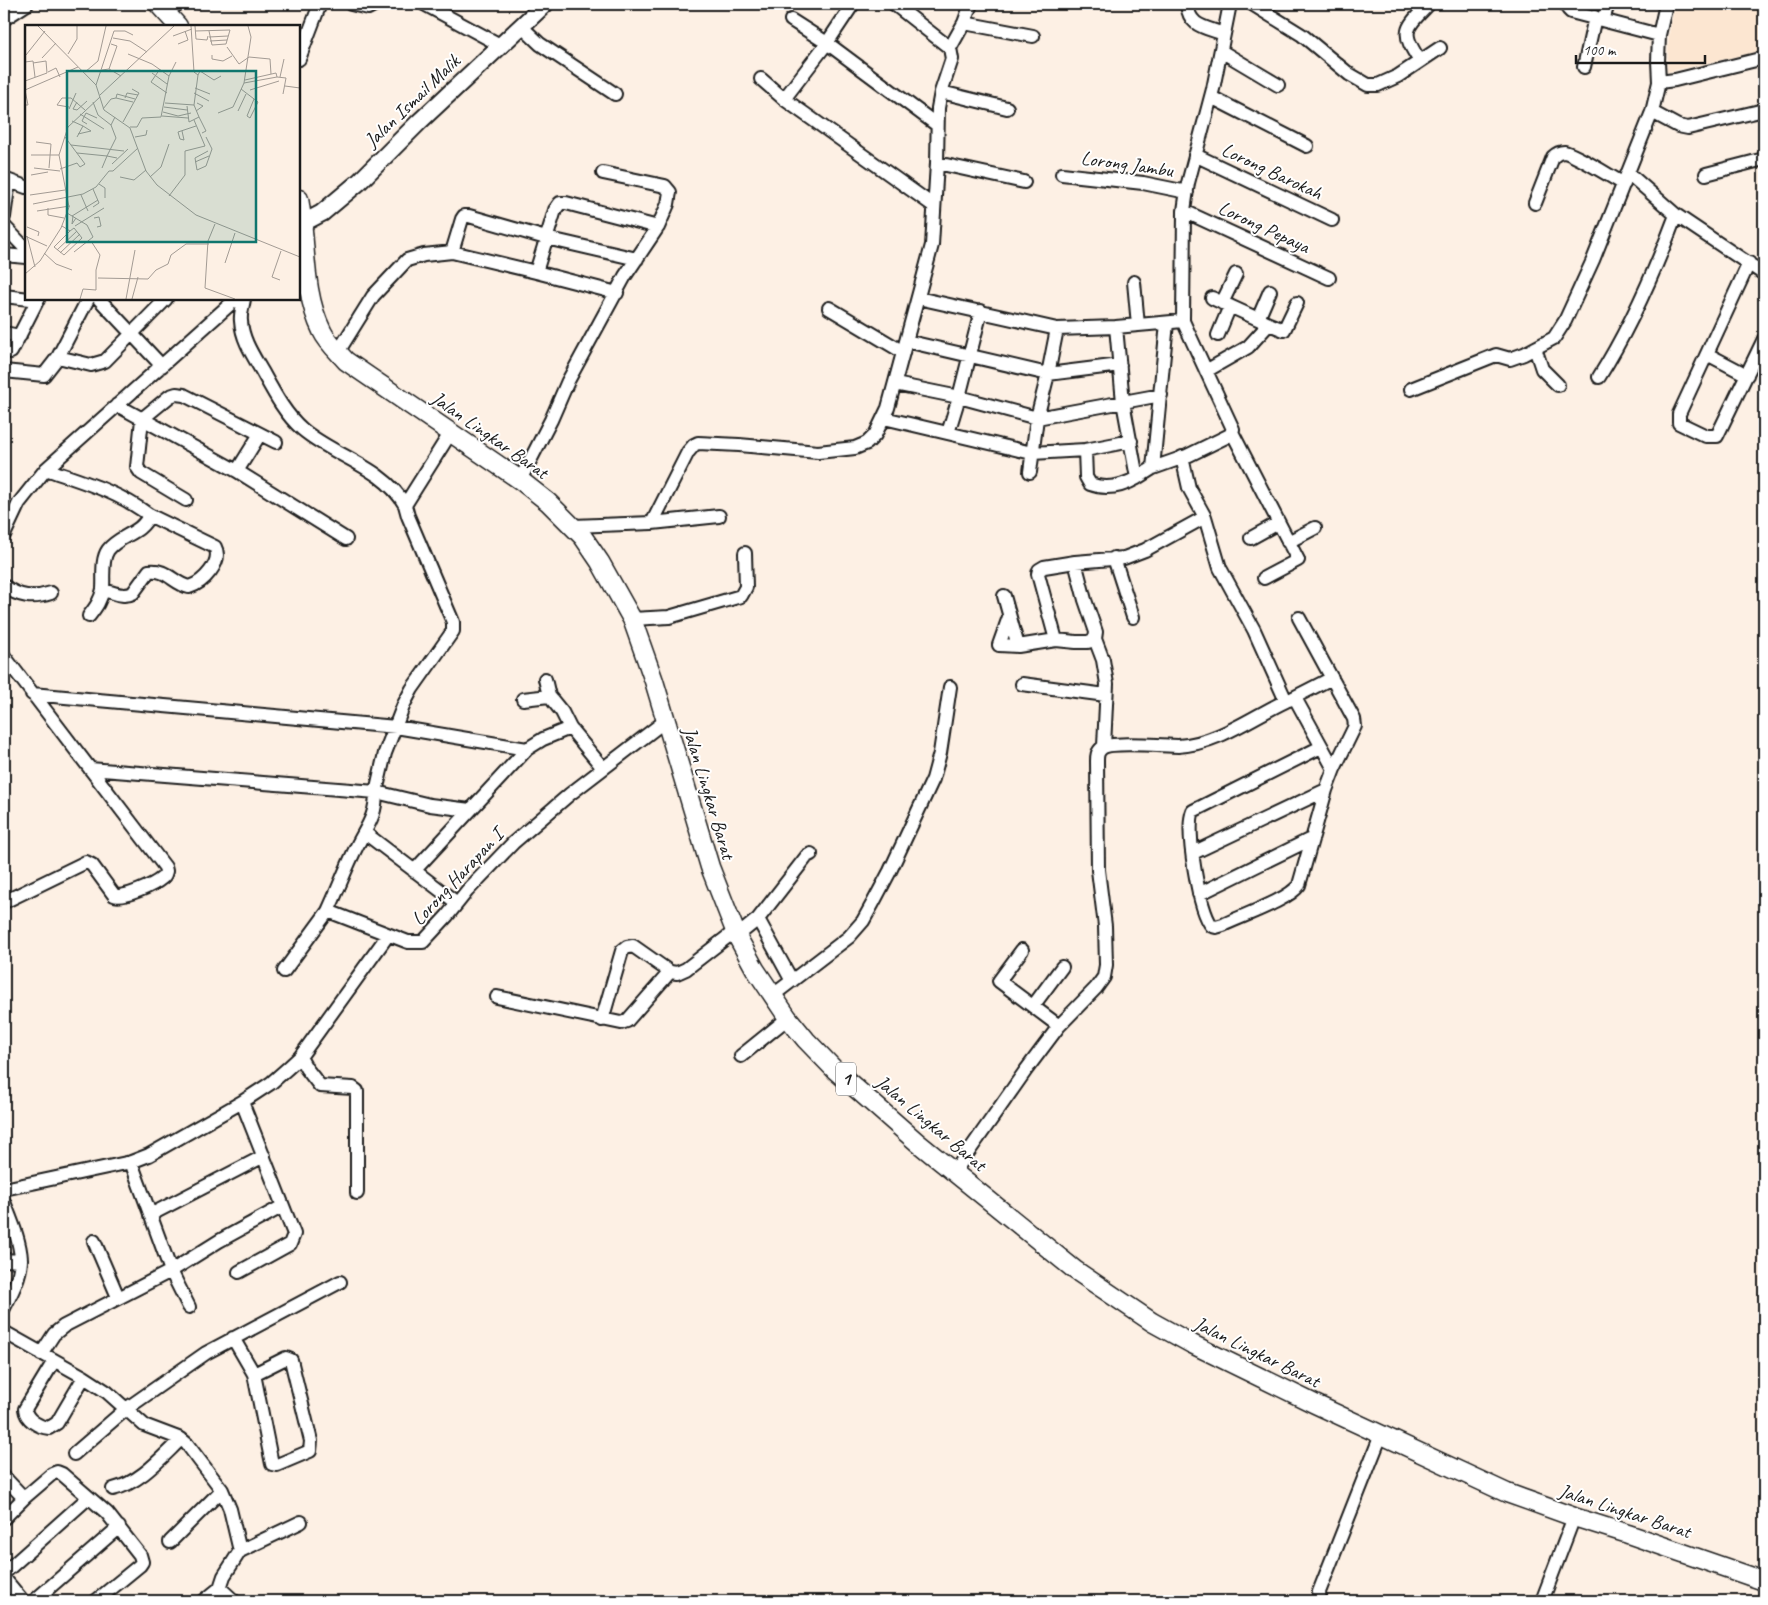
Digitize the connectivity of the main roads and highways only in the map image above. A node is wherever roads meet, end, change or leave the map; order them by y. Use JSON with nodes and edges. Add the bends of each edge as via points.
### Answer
{"nodes":[{"id":1,"x":545,"y":4,"type":"edge"},
{"id":2,"x":168,"y":7,"type":"edge"},
{"id":3,"x":177,"y":25,"type":"edge"},
{"id":4,"x":300,"y":205,"type":"edge"},
{"id":5,"x":303,"y":223,"type":"junction"},
{"id":6,"x":302,"y":243,"type":"edge"},
{"id":7,"x":1764,"y":1581,"type":"edge"}],
"edges":[{"from":1,"to":5,"type":"main road","name":"Jalan Ismail Malik","via":[[359,182],[322,213]]},
{"from":2,"to":3,"type":"highway"},
{"from":4,"to":5,"type":"highway","name":"Jalan Lingkar Barat","number":"1"},
{"from":5,"to":6,"type":"highway","name":"Jalan Lingkar Barat","number":"1"},
{"from":6,"to":7,"type":"highway","name":"Jalan Lingkar Barat","number":"1","via":[[310,300],[322,332],[346,361],[548,502],[573,526],[600,562],[632,619],[710,867],[736,933],[772,996],[806,1040],[835,1070],[1032,1236],[1075,1270],[1152,1322],[1200,1348],[1507,1493]]}]}
